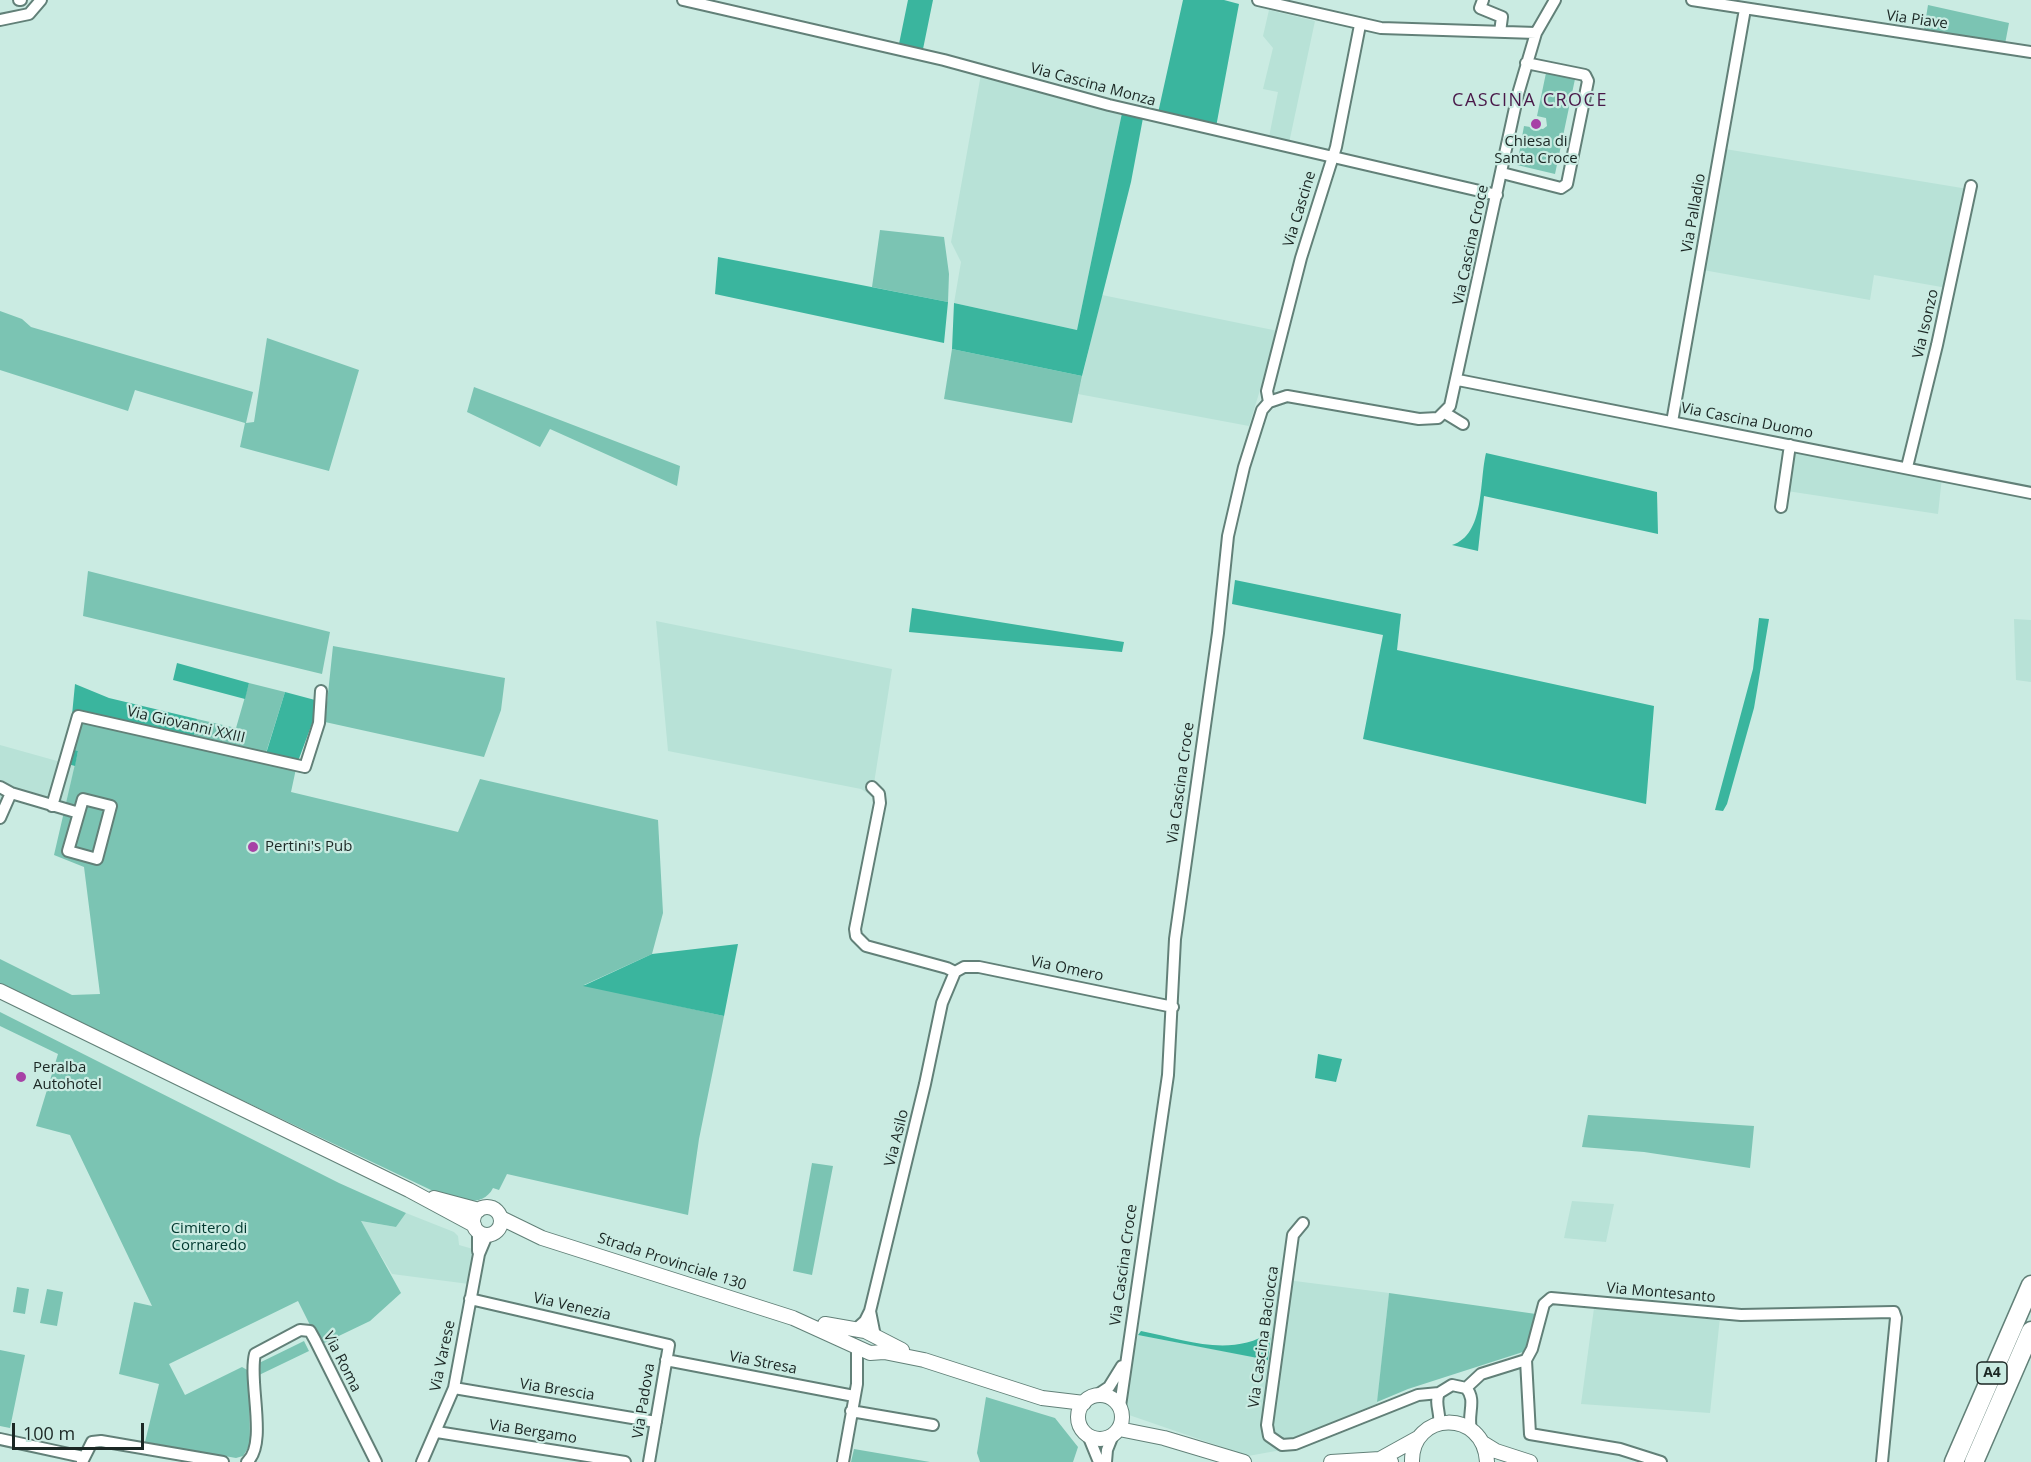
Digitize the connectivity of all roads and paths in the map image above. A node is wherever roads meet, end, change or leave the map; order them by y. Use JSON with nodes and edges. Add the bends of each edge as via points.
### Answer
{"nodes":[{"id":1,"x":41,"y":0,"type":"edge"},
{"id":2,"x":683,"y":0,"type":"edge"},
{"id":3,"x":1258,"y":0,"type":"edge"},
{"id":4,"x":1483,"y":0,"type":"edge"},
{"id":5,"x":1555,"y":0,"type":"edge"},
{"id":6,"x":1692,"y":0,"type":"edge"},
{"id":7,"x":1745,"y":9,"type":"junction"},
{"id":8,"x":0,"y":20,"type":"edge"},
{"id":9,"x":1360,"y":25,"type":"junction"},
{"id":10,"x":1500,"y":32,"type":"junction"},
{"id":11,"x":1536,"y":33,"type":"junction"},
{"id":12,"x":2031,"y":52,"type":"edge"},
{"id":13,"x":1526,"y":63,"type":"junction"},
{"id":14,"x":1331,"y":157,"type":"junction"},
{"id":15,"x":1502,"y":173,"type":"junction"},
{"id":16,"x":1971,"y":186,"type":"dead end"},
{"id":17,"x":1497,"y":195,"type":"junction"},
{"id":18,"x":1458,"y":380,"type":"junction"},
{"id":19,"x":1269,"y":402,"type":"junction"},
{"id":20,"x":1445,"y":413,"type":"junction"},
{"id":21,"x":1672,"y":422,"type":"junction"},
{"id":22,"x":1463,"y":424,"type":"dead end"},
{"id":23,"x":1791,"y":445,"type":"junction"},
{"id":24,"x":1906,"y":467,"type":"junction"},
{"id":25,"x":2031,"y":493,"type":"edge"},
{"id":26,"x":1781,"y":507,"type":"dead end"},
{"id":27,"x":321,"y":691,"type":"dead end"},
{"id":28,"x":0,"y":787,"type":"edge"},
{"id":29,"x":872,"y":787,"type":"dead end"},
{"id":30,"x":11,"y":793,"type":"junction"},
{"id":31,"x":52,"y":806,"type":"junction"},
{"id":32,"x":79,"y":813,"type":"junction"},
{"id":33,"x":0,"y":818,"type":"edge"},
{"id":34,"x":955,"y":972,"type":"junction"},
{"id":35,"x":0,"y":991,"type":"edge"},
{"id":36,"x":1173,"y":1007,"type":"junction"},
{"id":37,"x":409,"y":1190,"type":"junction"},
{"id":38,"x":479,"y":1210,"type":"junction"},
{"id":39,"x":501,"y":1218,"type":"junction"},
{"id":40,"x":1303,"y":1223,"type":"dead end"},
{"id":41,"x":483,"y":1231,"type":"junction"},
{"id":42,"x":542,"y":1238,"type":"junction"},
{"id":43,"x":2031,"y":1285,"type":"edge"},
{"id":44,"x":470,"y":1299,"type":"junction"},
{"id":45,"x":870,"y":1311,"type":"junction"},
{"id":46,"x":793,"y":1318,"type":"junction"},
{"id":47,"x":855,"y":1330,"type":"junction"},
{"id":48,"x":2031,"y":1330,"type":"edge"},
{"id":49,"x":875,"y":1336,"type":"junction"},
{"id":50,"x":669,"y":1345,"type":"joint"},
{"id":51,"x":857,"y":1347,"type":"junction"},
{"id":52,"x":875,"y":1353,"type":"junction"},
{"id":53,"x":1126,"y":1354,"type":"junction"},
{"id":54,"x":666,"y":1360,"type":"junction"},
{"id":55,"x":924,"y":1360,"type":"junction"},
{"id":56,"x":1526,"y":1360,"type":"junction"},
{"id":57,"x":857,"y":1383,"type":"junction"},
{"id":58,"x":453,"y":1388,"type":"junction"},
{"id":59,"x":1467,"y":1388,"type":"junction"},
{"id":60,"x":1097,"y":1395,"type":"junction"},
{"id":61,"x":854,"y":1396,"type":"junction"},
{"id":62,"x":1042,"y":1398,"type":"junction"},
{"id":63,"x":1438,"y":1398,"type":"junction"},
{"id":64,"x":1084,"y":1403,"type":"junction"},
{"id":65,"x":1121,"y":1410,"type":"junction"},
{"id":66,"x":851,"y":1411,"type":"junction"},
{"id":67,"x":1079,"y":1419,"type":"junction"},
{"id":68,"x":656,"y":1422,"type":"junction"},
{"id":69,"x":1439,"y":1424,"type":"junction"},
{"id":70,"x":933,"y":1425,"type":"dead end"},
{"id":71,"x":1471,"y":1429,"type":"junction"},
{"id":72,"x":437,"y":1432,"type":"junction"},
{"id":73,"x":1116,"y":1432,"type":"junction"},
{"id":74,"x":1088,"y":1435,"type":"junction"},
{"id":75,"x":1420,"y":1437,"type":"junction"},
{"id":76,"x":1164,"y":1438,"type":"junction"},
{"id":77,"x":0,"y":1439,"type":"edge"},
{"id":78,"x":1483,"y":1443,"type":"junction"},
{"id":79,"x":83,"y":1459,"type":"edge"},
{"id":80,"x":423,"y":1461,"type":"edge"},
{"id":81,"x":1385,"y":1461,"type":"edge"},
{"id":82,"x":223,"y":1462,"type":"edge"},
{"id":83,"x":247,"y":1462,"type":"edge"},
{"id":84,"x":376,"y":1462,"type":"edge"},
{"id":85,"x":625,"y":1462,"type":"edge"},
{"id":86,"x":649,"y":1462,"type":"edge"},
{"id":87,"x":843,"y":1462,"type":"edge"},
{"id":88,"x":1099,"y":1462,"type":"edge"},
{"id":89,"x":1106,"y":1462,"type":"edge"},
{"id":90,"x":1245,"y":1462,"type":"edge"},
{"id":91,"x":1331,"y":1462,"type":"edge"},
{"id":92,"x":1412,"y":1462,"type":"edge"},
{"id":93,"x":1487,"y":1462,"type":"edge"},
{"id":94,"x":1530,"y":1462,"type":"edge"},
{"id":95,"x":1660,"y":1462,"type":"edge"},
{"id":96,"x":1882,"y":1462,"type":"edge"},
{"id":97,"x":1954,"y":1462,"type":"edge"},
{"id":98,"x":1974,"y":1462,"type":"edge"}],
"edges":[{"from":1,"to":8,"type":"street","via":[[29,14]]},
{"from":2,"to":14,"type":"street","name":"Via Cascina Monza","via":[[944,60],[1108,105]]},
{"from":3,"to":9,"type":"street"},
{"from":4,"to":10,"type":"street","via":[[1480,8],[1502,17]]},
{"from":5,"to":11,"type":"street","name":"Via Cascina Croce"},
{"from":6,"to":7,"type":"street","name":"Via Piave"},
{"from":7,"to":12,"type":"street","name":"Via Piave"},
{"from":7,"to":21,"type":"street","name":"Via Palladio"},
{"from":9,"to":10,"type":"street"},
{"from":9,"to":14,"type":"street","name":"Via Cascine"},
{"from":10,"to":11,"type":"street"},
{"from":11,"to":13,"type":"street","name":"Via Cascina Croce"},
{"from":13,"to":15,"type":"street","name":"Via Cascina Croce"},
{"from":13,"to":15,"type":"street","via":[[1585,75],[1588,81],[1567,184],[1561,188]]},
{"from":14,"to":17,"type":"street","name":"Via Cascina Monza"},
{"from":14,"to":19,"type":"street","name":"Via Cascine","via":[[1267,391]]},
{"from":15,"to":17,"type":"street","name":"Via Cascina Croce"},
{"from":16,"to":24,"type":"street","name":"Via Isonzo"},
{"from":17,"to":18,"type":"street","name":"Via Cascina Croce"},
{"from":18,"to":20,"type":"street","name":"Via Cascina Croce"},
{"from":18,"to":21,"type":"street","name":"Via Cascina Duomo"},
{"from":19,"to":20,"type":"street","via":[[1287,396],[1419,419],[1438,418]]},
{"from":19,"to":36,"type":"street","name":"Via Cascina Croce","via":[[1262,410],[1254,435],[1228,536],[1180,892]]},
{"from":20,"to":22,"type":"street"},
{"from":21,"to":23,"type":"street","name":"Via Cascina Duomo"},
{"from":23,"to":24,"type":"street","name":"Via Cascina Duomo"},
{"from":23,"to":26,"type":"street"},
{"from":24,"to":25,"type":"street","name":"Via Cascina Duomo"},
{"from":27,"to":31,"type":"street","name":"Via Giovanni XXIII","via":[[319,723],[305,766],[78,716]]},
{"from":28,"to":30,"type":"street"},
{"from":29,"to":34,"type":"street","via":[[879,794],[880,803],[856,936],[866,946]]},
{"from":30,"to":31,"type":"street"},
{"from":30,"to":33,"type":"street"},
{"from":31,"to":32,"type":"street"},
{"from":32,"to":32,"type":"street","via":[[82,799],[111,806],[97,859],[68,851]]},
{"from":34,"to":36,"type":"street","name":"Via Omero","via":[[964,967],[979,967]]},
{"from":34,"to":45,"type":"street","name":"Via Asilo","via":[[942,1003]]},
{"from":35,"to":37,"type":"street"},
{"from":36,"to":53,"type":"street","name":"Via Cascina Croce","via":[[1168,1075]]},
{"from":37,"to":38,"type":"street"},
{"from":37,"to":41,"type":"street"},
{"from":38,"to":39,"type":"street","via":[[492,1208]]},
{"from":38,"to":41,"type":"street","via":[[474,1217]]},
{"from":39,"to":41,"type":"street","via":[[500,1226]]},
{"from":39,"to":42,"type":"street","name":"Strada Provinciale 130"},
{"from":40,"to":63,"type":"street","name":"Via Cascina Baciocca","via":[[1293,1235],[1267,1425],[1269,1436],[1282,1445],[1295,1444],[1424,1394]]},
{"from":41,"to":42,"type":"street","name":"Strada Provinciale 130"},
{"from":41,"to":44,"type":"street","name":"Via Varese"},
{"from":42,"to":46,"type":"street","name":"Strada Provinciale 130"},
{"from":43,"to":97,"type":"highway","number":"A4"},
{"from":44,"to":50,"type":"street","name":"Via Venezia"},
{"from":44,"to":58,"type":"street","name":"Via Varese"},
{"from":45,"to":47,"type":"street","name":"Via Asilo"},
{"from":45,"to":49,"type":"street","name":"Via Asilo"},
{"from":46,"to":47,"type":"street","name":"Strada Provinciale 130"},
{"from":46,"to":51,"type":"street","name":"Strada Provinciale 130"},
{"from":47,"to":49,"type":"street","name":"Strada Provinciale 130"},
{"from":48,"to":98,"type":"highway","number":"A4"},
{"from":49,"to":55,"type":"street","name":"Strada Provinciale 130"},
{"from":50,"to":54,"type":"street","name":"Via Padova"},
{"from":51,"to":52,"type":"street","name":"Strada Provinciale 130"},
{"from":51,"to":57,"type":"street"},
{"from":52,"to":55,"type":"street","name":"Strada Provinciale 130"},
{"from":52,"to":57,"type":"street","via":[[866,1362]]},
{"from":53,"to":60,"type":"street","name":"Via Cascina Croce","via":[[1117,1377]]},
{"from":53,"to":65,"type":"street","name":"Via Cascina Croce"},
{"from":54,"to":61,"type":"street","name":"Via Stresa"},
{"from":54,"to":68,"type":"street","name":"Via Padova"},
{"from":55,"to":62,"type":"street","name":"Strada Provinciale 130"},
{"from":56,"to":59,"type":"street","via":[[1481,1374]]},
{"from":56,"to":95,"type":"street","name":"Via Montesanto","via":[[1530,1434],[1620,1449]]},
{"from":56,"to":96,"type":"street","name":"Via Montesanto","via":[[1544,1304],[1551,1298],[1741,1315],[1890,1311],[1896,1318]]},
{"from":57,"to":61,"type":"street"},
{"from":58,"to":68,"type":"street","name":"Via Brescia"},
{"from":58,"to":72,"type":"street","name":"Via Varese"},
{"from":59,"to":63,"type":"street","via":[[1452,1385]]},
{"from":59,"to":71,"type":"street","via":[[1472,1395]]},
{"from":60,"to":64,"type":"street"},
{"from":60,"to":65,"type":"street","via":[[1110,1397]]},
{"from":61,"to":66,"type":"street"},
{"from":62,"to":64,"type":"street","name":"Strada Provinciale 130"},
{"from":62,"to":67,"type":"street","name":"Strada Provinciale 130"},
{"from":63,"to":69,"type":"street"},
{"from":64,"to":67,"type":"street"},
{"from":65,"to":73,"type":"street"},
{"from":65,"to":76,"type":"street","via":[[1134,1423]]},
{"from":66,"to":70,"type":"street"},
{"from":66,"to":87,"type":"street"},
{"from":67,"to":74,"type":"street"},
{"from":68,"to":86,"type":"street","name":"Via Padova"},
{"from":69,"to":71,"type":"street","via":[[1453,1422]]},
{"from":69,"to":75,"type":"street"},
{"from":71,"to":78,"type":"street"},
{"from":72,"to":80,"type":"street","name":"Via Varese"},
{"from":72,"to":85,"type":"street","name":"Via Bergamo"},
{"from":73,"to":74,"type":"street","via":[[1101,1439]]},
{"from":73,"to":76,"type":"street"},
{"from":73,"to":89,"type":"street"},
{"from":74,"to":88,"type":"street"},
{"from":75,"to":81,"type":"street"},
{"from":75,"to":92,"type":"street"},
{"from":76,"to":90,"type":"street"},
{"from":77,"to":79,"type":"street"},
{"from":78,"to":93,"type":"street"},
{"from":78,"to":94,"type":"street"},
{"from":79,"to":82,"type":"street","via":[[92,1442],[100,1441]]},
{"from":81,"to":91,"type":"street"},
{"from":83,"to":84,"type":"street","name":"Via Roma","via":[[256,1440],[255,1354],[300,1330],[310,1331]]}]}
